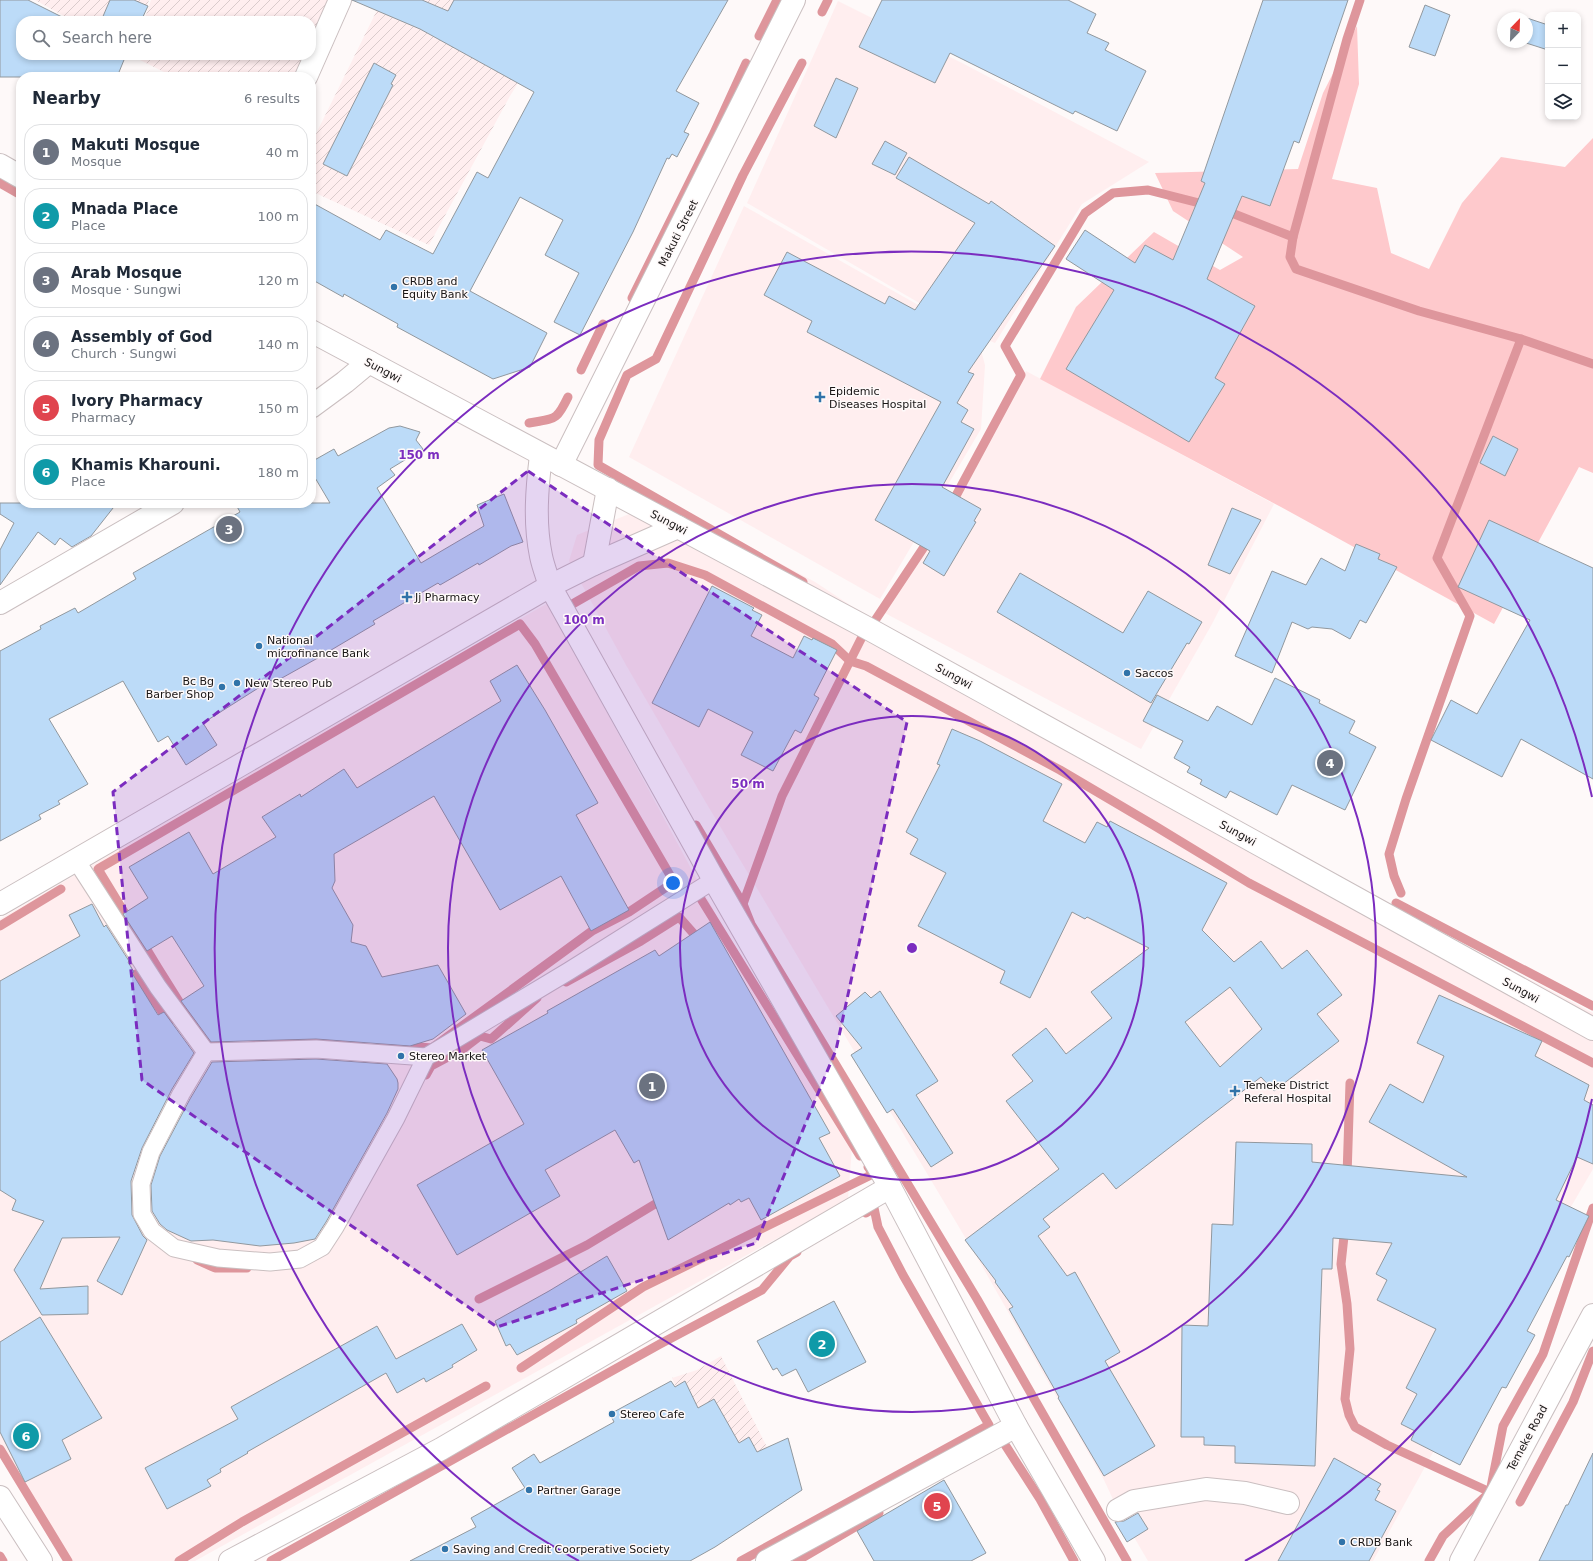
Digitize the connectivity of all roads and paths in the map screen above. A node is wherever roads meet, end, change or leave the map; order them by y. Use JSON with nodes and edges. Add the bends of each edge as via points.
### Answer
{"nodes":[{"id":1,"x":340,"y":0,"type":"edge"},
{"id":2,"x":794,"y":0,"type":"edge"},
{"id":3,"x":316,"y":54,"type":"edge"},
{"id":4,"x":314,"y":60,"type":"edge"},
{"id":5,"x":308,"y":72,"type":"edge"},
{"id":6,"x":0,"y":165,"type":"edge"},
{"id":7,"x":16,"y":174,"type":"edge"},
{"id":8,"x":316,"y":334,"type":"edge"},
{"id":9,"x":369,"y":362,"type":"junction"},
{"id":10,"x":316,"y":403,"type":"edge"},
{"id":11,"x":541,"y":455,"type":"junction"},
{"id":12,"x":561,"y":465,"type":"junction"},
{"id":13,"x":608,"y":489,"type":"junction"},
{"id":14,"x":164,"y":508,"type":"edge"},
{"id":15,"x":678,"y":527,"type":"junction"},
{"id":16,"x":594,"y":564,"type":"junction"},
{"id":17,"x":550,"y":586,"type":"junction"},
{"id":18,"x":2,"y":599,"type":"edge"},
{"id":19,"x":76,"y":860,"type":"junction"},
{"id":20,"x":714,"y":880,"type":"junction"},
{"id":21,"x":0,"y":904,"type":"edge"},
{"id":22,"x":1593,"y":1029,"type":"edge"},
{"id":23,"x":206,"y":1052,"type":"junction"},
{"id":24,"x":426,"y":1057,"type":"junction"},
{"id":25,"x":890,"y":1187,"type":"junction"},
{"id":26,"x":1593,"y":1315,"type":"edge"},
{"id":27,"x":1016,"y":1426,"type":"junction"},
{"id":28,"x":0,"y":1497,"type":"edge"},
{"id":29,"x":1288,"y":1503,"type":"dead end"},
{"id":30,"x":1118,"y":1510,"type":"dead end"},
{"id":31,"x":41,"y":1561,"type":"edge"},
{"id":32,"x":230,"y":1561,"type":"edge"},
{"id":33,"x":767,"y":1561,"type":"edge"},
{"id":34,"x":1094,"y":1561,"type":"edge"},
{"id":35,"x":1462,"y":1561,"type":"edge"}],
"edges":[{"from":1,"to":3,"type":"street"},
{"from":2,"to":12,"type":"street","name":"Makuti Street"},
{"from":4,"to":5,"type":"street"},
{"from":6,"to":7,"type":"street"},
{"from":8,"to":9,"type":"street","name":"Sungwi"},
{"from":9,"to":10,"type":"street"},
{"from":9,"to":11,"type":"street","name":"Sungwi"},
{"from":11,"to":12,"type":"street","name":"Sungwi"},
{"from":11,"to":17,"type":"street","via":[[537,518],[541,556]]},
{"from":12,"to":13,"type":"street","name":"Sungwi"},
{"from":13,"to":15,"type":"street","name":"Sungwi"},
{"from":13,"to":16,"type":"street"},
{"from":14,"to":18,"type":"street"},
{"from":15,"to":16,"type":"street"},
{"from":15,"to":22,"type":"street","name":"Sungwi","via":[[869,629]]},
{"from":16,"to":17,"type":"street"},
{"from":17,"to":19,"type":"street"},
{"from":17,"to":20,"type":"street"},
{"from":19,"to":21,"type":"street"},
{"from":19,"to":23,"type":"lane","via":[[158,987]]},
{"from":20,"to":24,"type":"lane"},
{"from":20,"to":25,"type":"street"},
{"from":23,"to":24,"type":"lane","via":[[316,1049]]},
{"from":23,"to":24,"type":"lane","via":[[151,1152],[141,1184],[142,1214],[152,1231],[174,1248],[218,1258],[270,1262],[300,1259],[322,1247],[367,1172]]},
{"from":25,"to":27,"type":"street"},
{"from":25,"to":32,"type":"street","via":[[441,1449]]},
{"from":26,"to":35,"type":"street","name":"Temeke Road"},
{"from":27,"to":33,"type":"street"},
{"from":27,"to":34,"type":"street"},
{"from":28,"to":31,"type":"street"},
{"from":29,"to":30,"type":"street","via":[[1245,1493],[1206,1489],[1134,1501]]}]}
